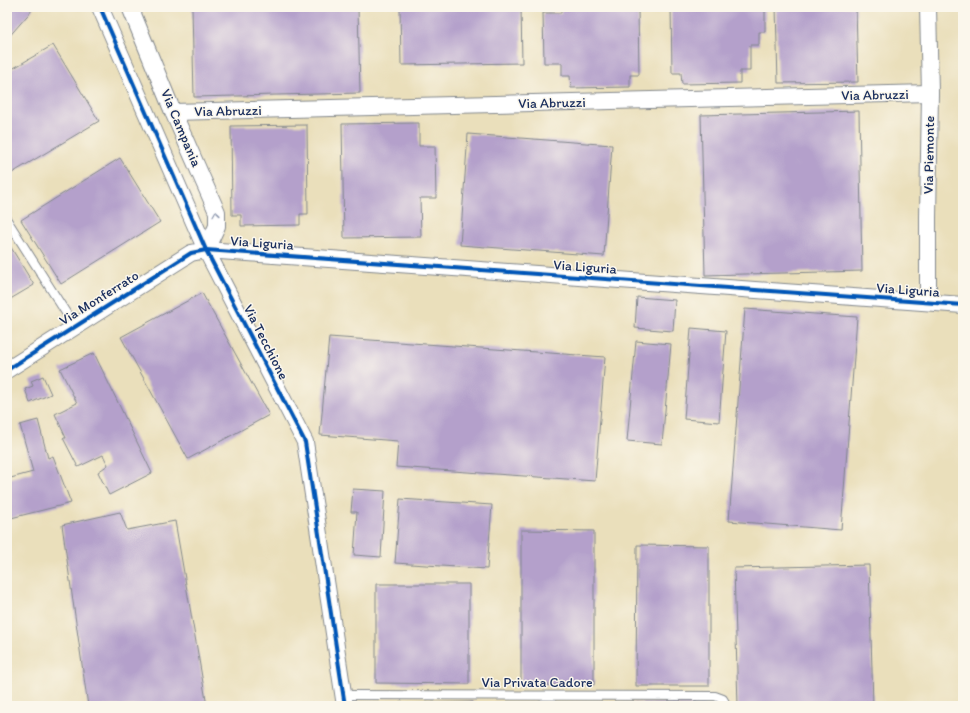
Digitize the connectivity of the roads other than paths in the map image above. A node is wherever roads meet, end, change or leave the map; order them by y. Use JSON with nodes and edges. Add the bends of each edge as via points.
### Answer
{"nodes":[{"id":1,"x":100,"y":7,"type":"edge"},
{"id":2,"x":130,"y":7,"type":"edge"},
{"id":3,"x":928,"y":7,"type":"edge"},
{"id":4,"x":930,"y":93,"type":"junction"},
{"id":5,"x":173,"y":112,"type":"junction"},
{"id":6,"x":7,"y":220,"type":"edge"},
{"id":7,"x":206,"y":250,"type":"junction"},
{"id":8,"x":928,"y":302,"type":"junction"},
{"id":9,"x":963,"y":305,"type":"edge"},
{"id":10,"x":75,"y":327,"type":"junction"},
{"id":11,"x":7,"y":370,"type":"edge"},
{"id":12,"x":344,"y":700,"type":"edge"},
{"id":13,"x":727,"y":706,"type":"edge"}],
"edges":[{"from":1,"to":7,"type":"street","name":"Via Tecchione"},
{"from":2,"to":5,"type":"street","name":"Via Campania"},
{"from":3,"to":4,"type":"street","name":"Via Piemonte"},
{"from":4,"to":5,"type":"street","name":"Via Abruzzi"},
{"from":4,"to":8,"type":"street","name":"Via Piemonte"},
{"from":7,"to":5,"type":"street","name":"Via Campania","one_way":true,"via":[[217,226],[217,212]]},
{"from":6,"to":10,"type":"lane"},
{"from":7,"to":8,"type":"street","name":"Via Liguria"},
{"from":7,"to":10,"type":"street","name":"Via Monferrato","via":[[191,253]]},
{"from":7,"to":12,"type":"street","name":"Via Tecchione","via":[[305,442]]},
{"from":8,"to":9,"type":"street","name":"Via Liguria"},
{"from":10,"to":11,"type":"street","name":"Via Monferrato"},
{"from":12,"to":13,"type":"lane","name":"Via Privata Cadore","via":[[715,696],[723,699]]}]}
